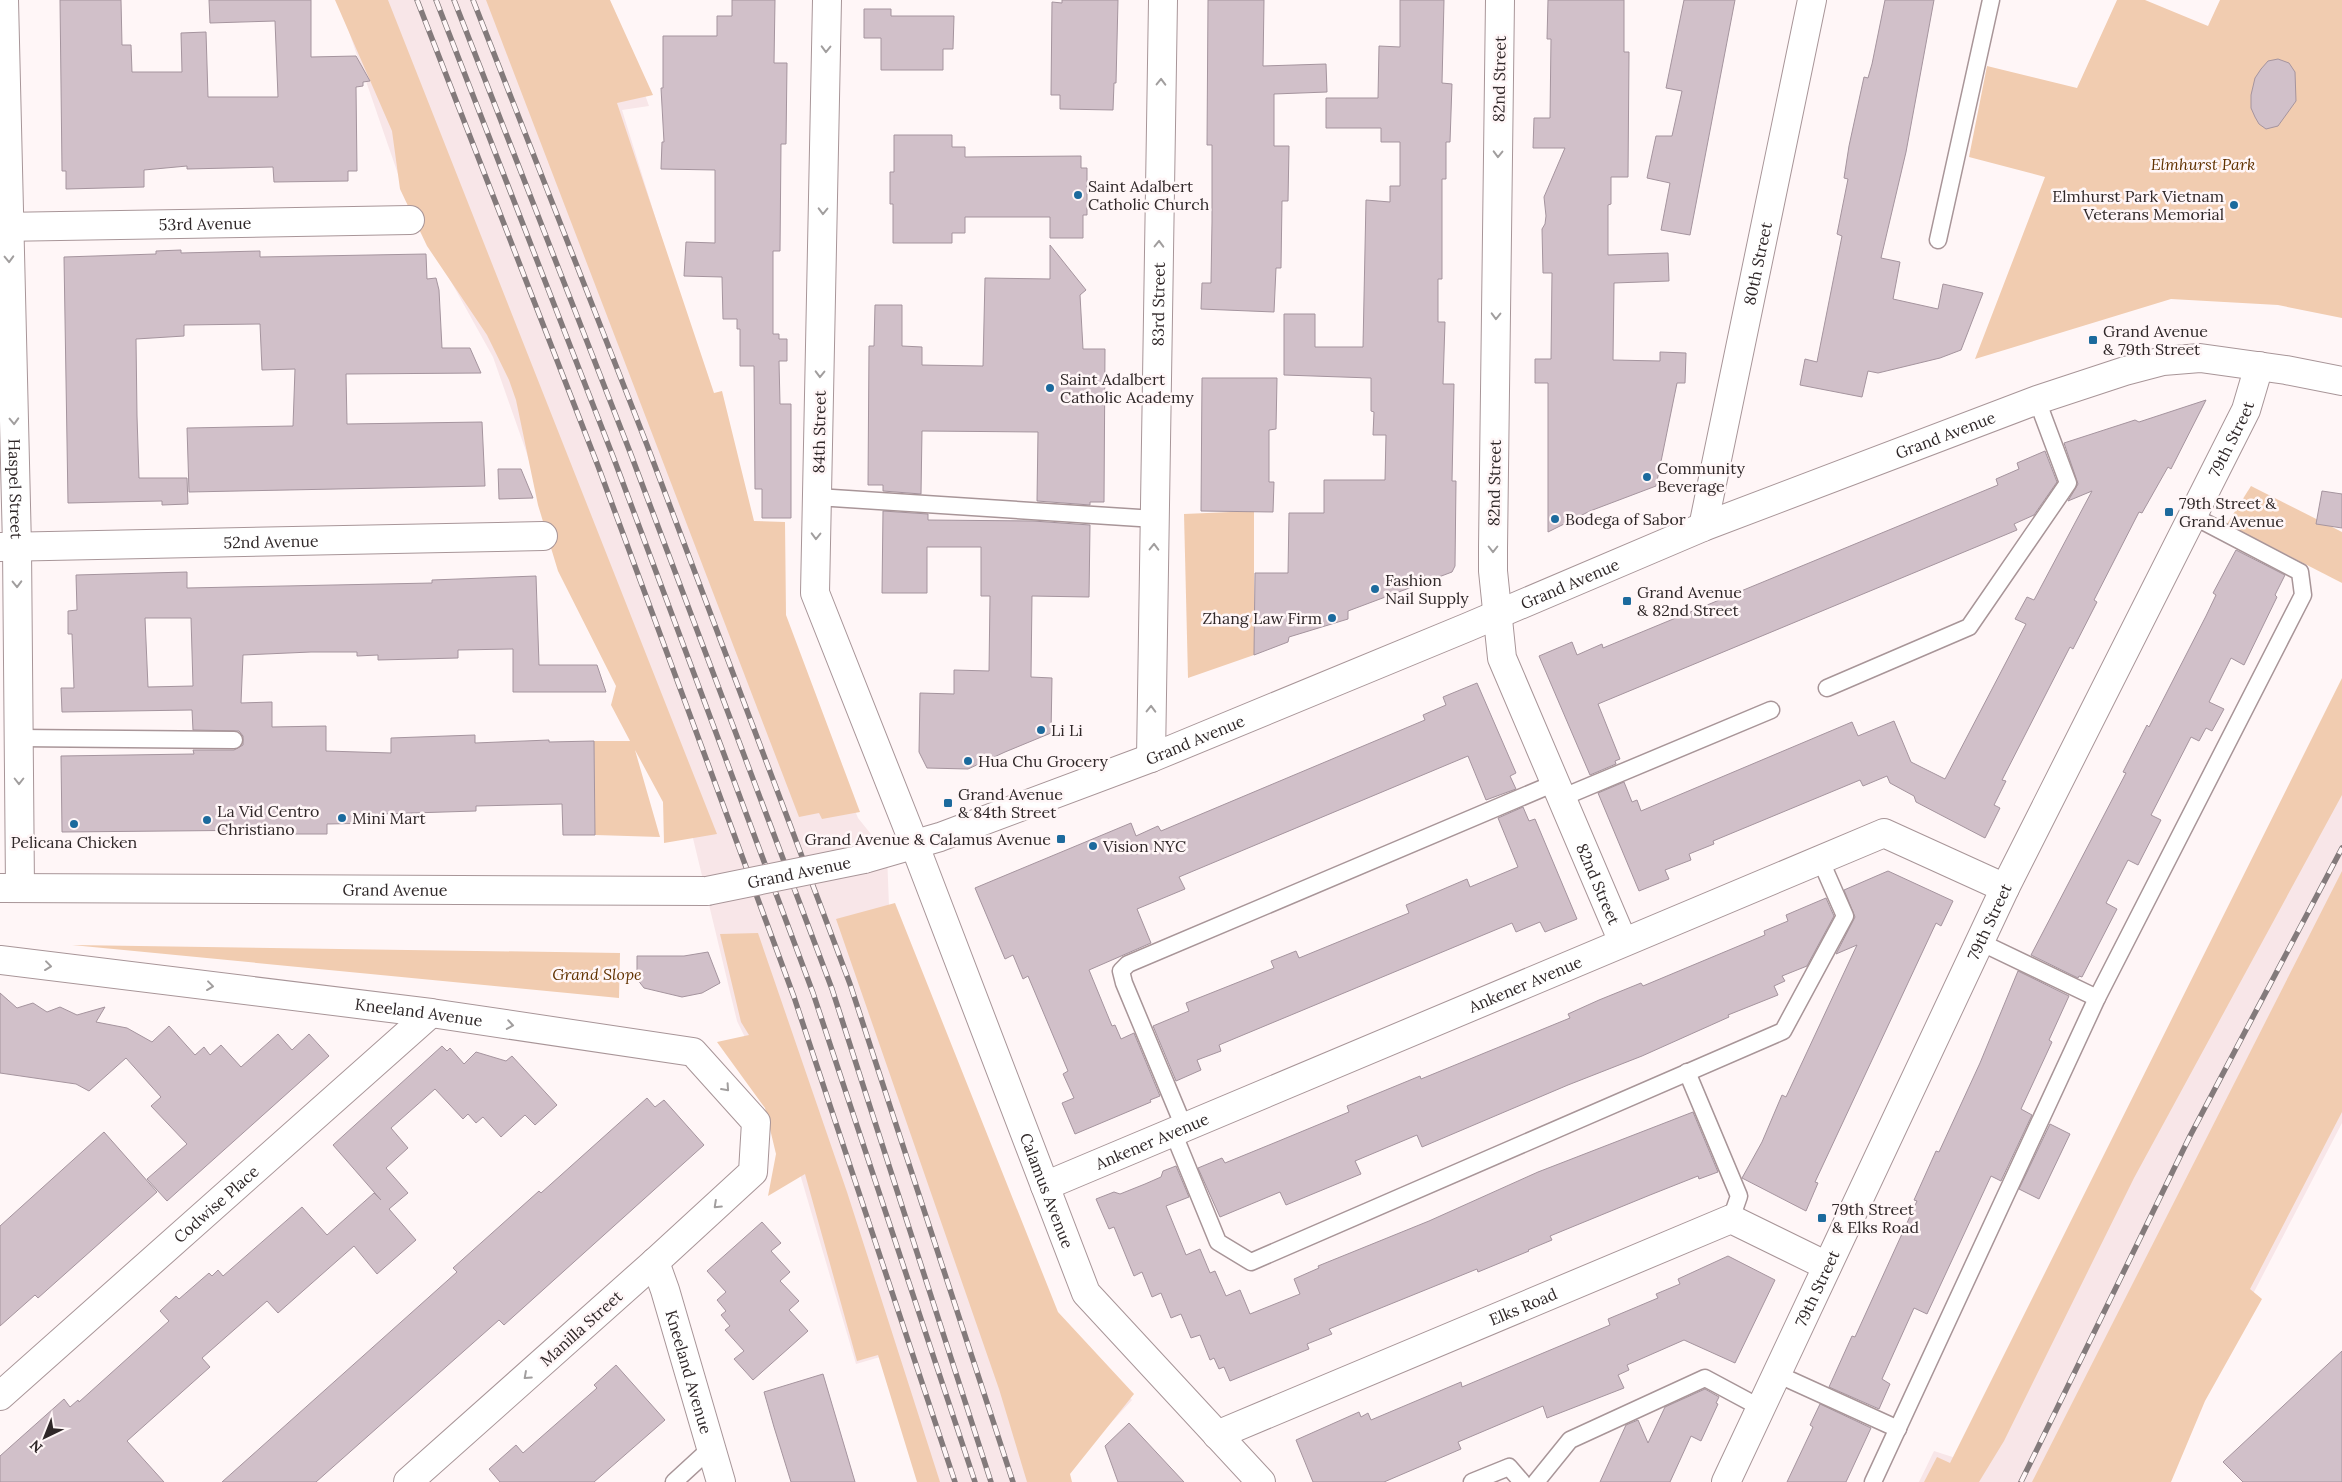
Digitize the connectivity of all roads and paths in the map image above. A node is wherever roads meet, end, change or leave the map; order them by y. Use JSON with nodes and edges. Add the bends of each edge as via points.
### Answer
{"nodes":[{"id":1,"x":4,"y":0,"type":"edge"},
{"id":2,"x":827,"y":0,"type":"edge"},
{"id":3,"x":1163,"y":0,"type":"edge"},
{"id":4,"x":1500,"y":0,"type":"edge"},
{"id":5,"x":1812,"y":0,"type":"edge"},
{"id":6,"x":1991,"y":0,"type":"edge"},
{"id":7,"x":410,"y":220,"type":"dead end"},
{"id":8,"x":4,"y":227,"type":"edge"},
{"id":9,"x":1938,"y":240,"type":"dead end"},
{"id":10,"x":2259,"y":366,"type":"junction"},
{"id":11,"x":2342,"y":381,"type":"edge"},
{"id":12,"x":2037,"y":400,"type":"junction"},
{"id":13,"x":818,"y":496,"type":"junction"},
{"id":14,"x":2193,"y":516,"type":"junction"},
{"id":15,"x":1154,"y":519,"type":"junction"},
{"id":16,"x":1703,"y":526,"type":"junction"},
{"id":17,"x":543,"y":536,"type":"dead end"},
{"id":18,"x":8,"y":547,"type":"edge"},
{"id":19,"x":1498,"y":615,"type":"junction"},
{"id":20,"x":1827,"y":688,"type":"dead end"},
{"id":21,"x":1771,"y":710,"type":"dead end"},
{"id":22,"x":19,"y":738,"type":"junction"},
{"id":23,"x":234,"y":740,"type":"dead end"},
{"id":24,"x":1151,"y":758,"type":"junction"},
{"id":25,"x":1558,"y":790,"type":"junction"},
{"id":26,"x":915,"y":846,"type":"junction"},
{"id":27,"x":1820,"y":858,"type":"junction"},
{"id":28,"x":10,"y":888,"type":"edge"},
{"id":29,"x":2005,"y":888,"type":"junction"},
{"id":30,"x":1623,"y":942,"type":"junction"},
{"id":31,"x":1980,"y":942,"type":"junction"},
{"id":32,"x":0,"y":960,"type":"edge"},
{"id":33,"x":2097,"y":998,"type":"junction"},
{"id":34,"x":431,"y":1013,"type":"junction"},
{"id":35,"x":1687,"y":1072,"type":"junction"},
{"id":36,"x":1179,"y":1130,"type":"junction"},
{"id":37,"x":753,"y":1172,"type":"joint"},
{"id":38,"x":1045,"y":1186,"type":"junction"},
{"id":39,"x":1731,"y":1219,"type":"junction"},
{"id":40,"x":655,"y":1262,"type":"junction"},
{"id":41,"x":1827,"y":1266,"type":"junction"},
{"id":42,"x":1777,"y":1374,"type":"junction"},
{"id":43,"x":0,"y":1396,"type":"edge"},
{"id":44,"x":1761,"y":1408,"type":"junction"},
{"id":45,"x":1898,"y":1430,"type":"junction"},
{"id":46,"x":1217,"y":1435,"type":"junction"},
{"id":47,"x":711,"y":1448,"type":"junction"},
{"id":48,"x":1251,"y":1478,"type":"edge"},
{"id":49,"x":408,"y":1482,"type":"edge"},
{"id":50,"x":674,"y":1482,"type":"edge"},
{"id":51,"x":721,"y":1482,"type":"edge"},
{"id":52,"x":1472,"y":1482,"type":"edge"},
{"id":53,"x":1522,"y":1482,"type":"edge"},
{"id":54,"x":1536,"y":1482,"type":"edge"},
{"id":55,"x":1726,"y":1482,"type":"edge"},
{"id":56,"x":1873,"y":1482,"type":"edge"}],
"edges":[{"from":1,"to":8,"type":"street","name":"Haspel Street"},
{"from":2,"to":13,"type":"street","name":"84th Street","one_way":true},
{"from":15,"to":3,"type":"street","name":"83rd Street","one_way":true},
{"from":4,"to":19,"type":"street","name":"82nd Street","one_way":true,"via":[[1493,548]]},
{"from":5,"to":16,"type":"street","name":"80th Street"},
{"from":6,"to":9,"type":"lane"},
{"from":7,"to":8,"type":"street","name":"53rd Avenue"},
{"from":8,"to":18,"type":"street","name":"Haspel Street","one_way":true},
{"from":10,"to":11,"type":"street","name":"Grand Avenue"},
{"from":10,"to":12,"type":"street","name":"Grand Avenue","via":[[2200,358],[2163,361]]},
{"from":10,"to":14,"type":"street","name":"79th Street","via":[[2246,410]]},
{"from":12,"to":16,"type":"street","name":"Grand Avenue"},
{"from":12,"to":20,"type":"lane","via":[[2068,483],[1970,627]]},
{"from":13,"to":15,"type":"lane"},
{"from":13,"to":26,"type":"street","name":"84th Street","one_way":true,"via":[[815,593]]},
{"from":14,"to":29,"type":"street","name":"79th Street"},
{"from":14,"to":33,"type":"lane","via":[[2300,572],[2303,595]]},
{"from":24,"to":15,"type":"street","name":"83rd Street","one_way":true},
{"from":16,"to":19,"type":"street","name":"Grand Avenue"},
{"from":17,"to":18,"type":"street","name":"52nd Avenue"},
{"from":18,"to":22,"type":"street","name":"Haspel Street","one_way":true},
{"from":19,"to":24,"type":"street","name":"Grand Avenue"},
{"from":19,"to":25,"type":"street","name":"82nd Street","via":[[1502,658]]},
{"from":21,"to":25,"type":"lane"},
{"from":22,"to":23,"type":"lane"},
{"from":22,"to":28,"type":"street","name":"Haspel Street","one_way":true},
{"from":24,"to":26,"type":"street","name":"Grand Avenue"},
{"from":25,"to":30,"type":"street","name":"82nd Street"},
{"from":25,"to":36,"type":"lane","via":[[1128,964],[1121,971],[1124,983]]},
{"from":26,"to":28,"type":"street","name":"Grand Avenue","bridge":true,"via":[[707,890]]},
{"from":26,"to":38,"type":"street","name":"Calamus Avenue"},
{"from":27,"to":29,"type":"street","name":"Ankener Avenue","via":[[1884,833]]},
{"from":27,"to":30,"type":"street","name":"Ankener Avenue"},
{"from":27,"to":35,"type":"lane","via":[[1845,916],[1783,1031]]},
{"from":29,"to":31,"type":"street","name":"79th Street"},
{"from":30,"to":36,"type":"street","name":"Ankener Avenue"},
{"from":31,"to":33,"type":"lane"},
{"from":31,"to":41,"type":"street","name":"79th Street"},
{"from":32,"to":34,"type":"street","name":"Kneeland Avenue","one_way":true},
{"from":33,"to":45,"type":"lane"},
{"from":34,"to":37,"type":"street","name":"Kneeland Avenue","one_way":true,"via":[[693,1052],[756,1122]]},
{"from":34,"to":43,"type":"street","name":"Codwise Place"},
{"from":35,"to":36,"type":"lane","via":[[1251,1262],[1218,1242]]},
{"from":35,"to":39,"type":"lane","via":[[1739,1196]]},
{"from":36,"to":38,"type":"street","name":"Ankener Avenue"},
{"from":37,"to":40,"type":"street","name":"Manilla Street","one_way":true},
{"from":38,"to":46,"type":"street","name":"Calamus Avenue","via":[[1086,1293]]},
{"from":39,"to":41,"type":"street"},
{"from":39,"to":46,"type":"street","name":"Elks Road"},
{"from":40,"to":47,"type":"street","name":"Kneeland Avenue"},
{"from":40,"to":49,"type":"street","name":"Manilla Street","one_way":true},
{"from":41,"to":42,"type":"street","name":"79th Street"},
{"from":42,"to":44,"type":"street","name":"79th Street"},
{"from":42,"to":45,"type":"lane"},
{"from":44,"to":54,"type":"lane","via":[[1705,1378],[1570,1440]]},
{"from":44,"to":55,"type":"street","name":"79th Street"},
{"from":45,"to":56,"type":"lane"},
{"from":46,"to":48,"type":"street","name":"Calamus Avenue"},
{"from":47,"to":50,"type":"lane"},
{"from":47,"to":51,"type":"street","name":"Kneeland Avenue"},
{"from":52,"to":53,"type":"lane","via":[[1509,1467]]}]}
